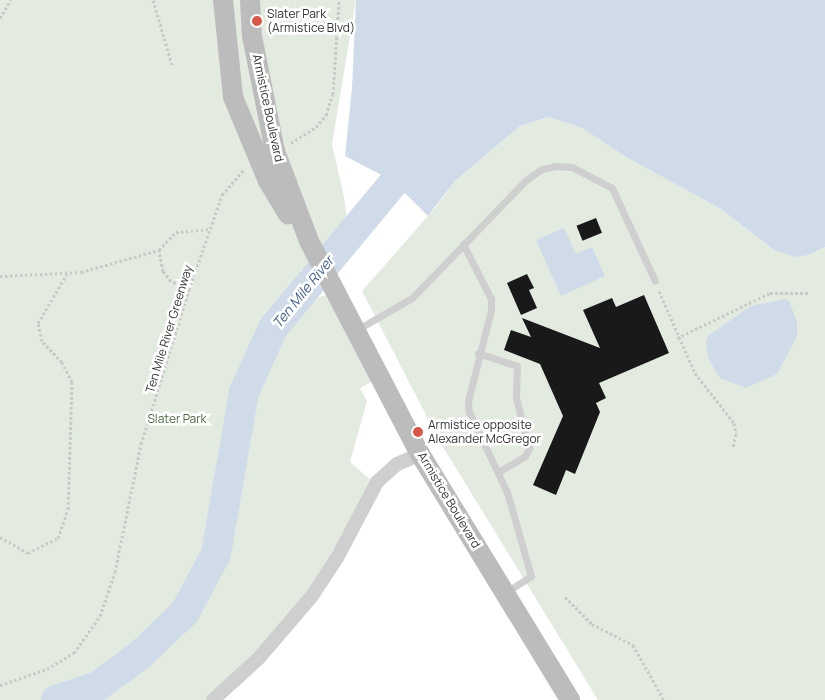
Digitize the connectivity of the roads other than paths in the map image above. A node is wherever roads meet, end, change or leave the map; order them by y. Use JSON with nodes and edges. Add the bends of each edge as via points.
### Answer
{"nodes":[{"id":1,"x":223,"y":0,"type":"edge"},
{"id":2,"x":250,"y":0,"type":"edge"},
{"id":3,"x":267,"y":155,"type":"junction"},
{"id":4,"x":462,"y":244,"type":"junction"},
{"id":5,"x":655,"y":282,"type":"road end"},
{"id":6,"x":355,"y":330,"type":"junction"},
{"id":7,"x":478,"y":353,"type":"junction"},
{"id":8,"x":420,"y":454,"type":"junction"},
{"id":9,"x":498,"y":472,"type":"junction"},
{"id":10,"x":505,"y":593,"type":"junction"},
{"id":11,"x":214,"y":700,"type":"edge"},
{"id":12,"x":570,"y":700,"type":"edge"}],
"edges":[{"from":1,"to":3,"type":"main road","name":"Armistice Boulevard","via":[[233,97]]},
{"from":2,"to":3,"type":"main road","name":"Armistice Boulevard"},
{"from":3,"to":6,"type":"main road","name":"Armistice Boulevard","via":[[287,211],[309,241]]},
{"from":4,"to":5,"type":"lane","via":[[526,180],[542,169],[572,167],[600,181],[618,196]]},
{"from":4,"to":6,"type":"lane","via":[[412,298]]},
{"from":4,"to":7,"type":"lane","via":[[491,299],[491,310]]},
{"from":6,"to":8,"type":"main road","name":"Armistice Boulevard"},
{"from":7,"to":9,"type":"lane","via":[[469,412]]},
{"from":7,"to":9,"type":"lane","via":[[518,366],[516,398],[529,448],[525,456]]},
{"from":8,"to":10,"type":"main road","name":"Armistice Boulevard"},
{"from":8,"to":11,"type":"street","via":[[397,464],[377,482],[337,558],[312,596],[259,658]]},
{"from":9,"to":10,"type":"lane","via":[[518,524],[531,576]]},
{"from":10,"to":12,"type":"main road","name":"Armistice Boulevard"}]}
